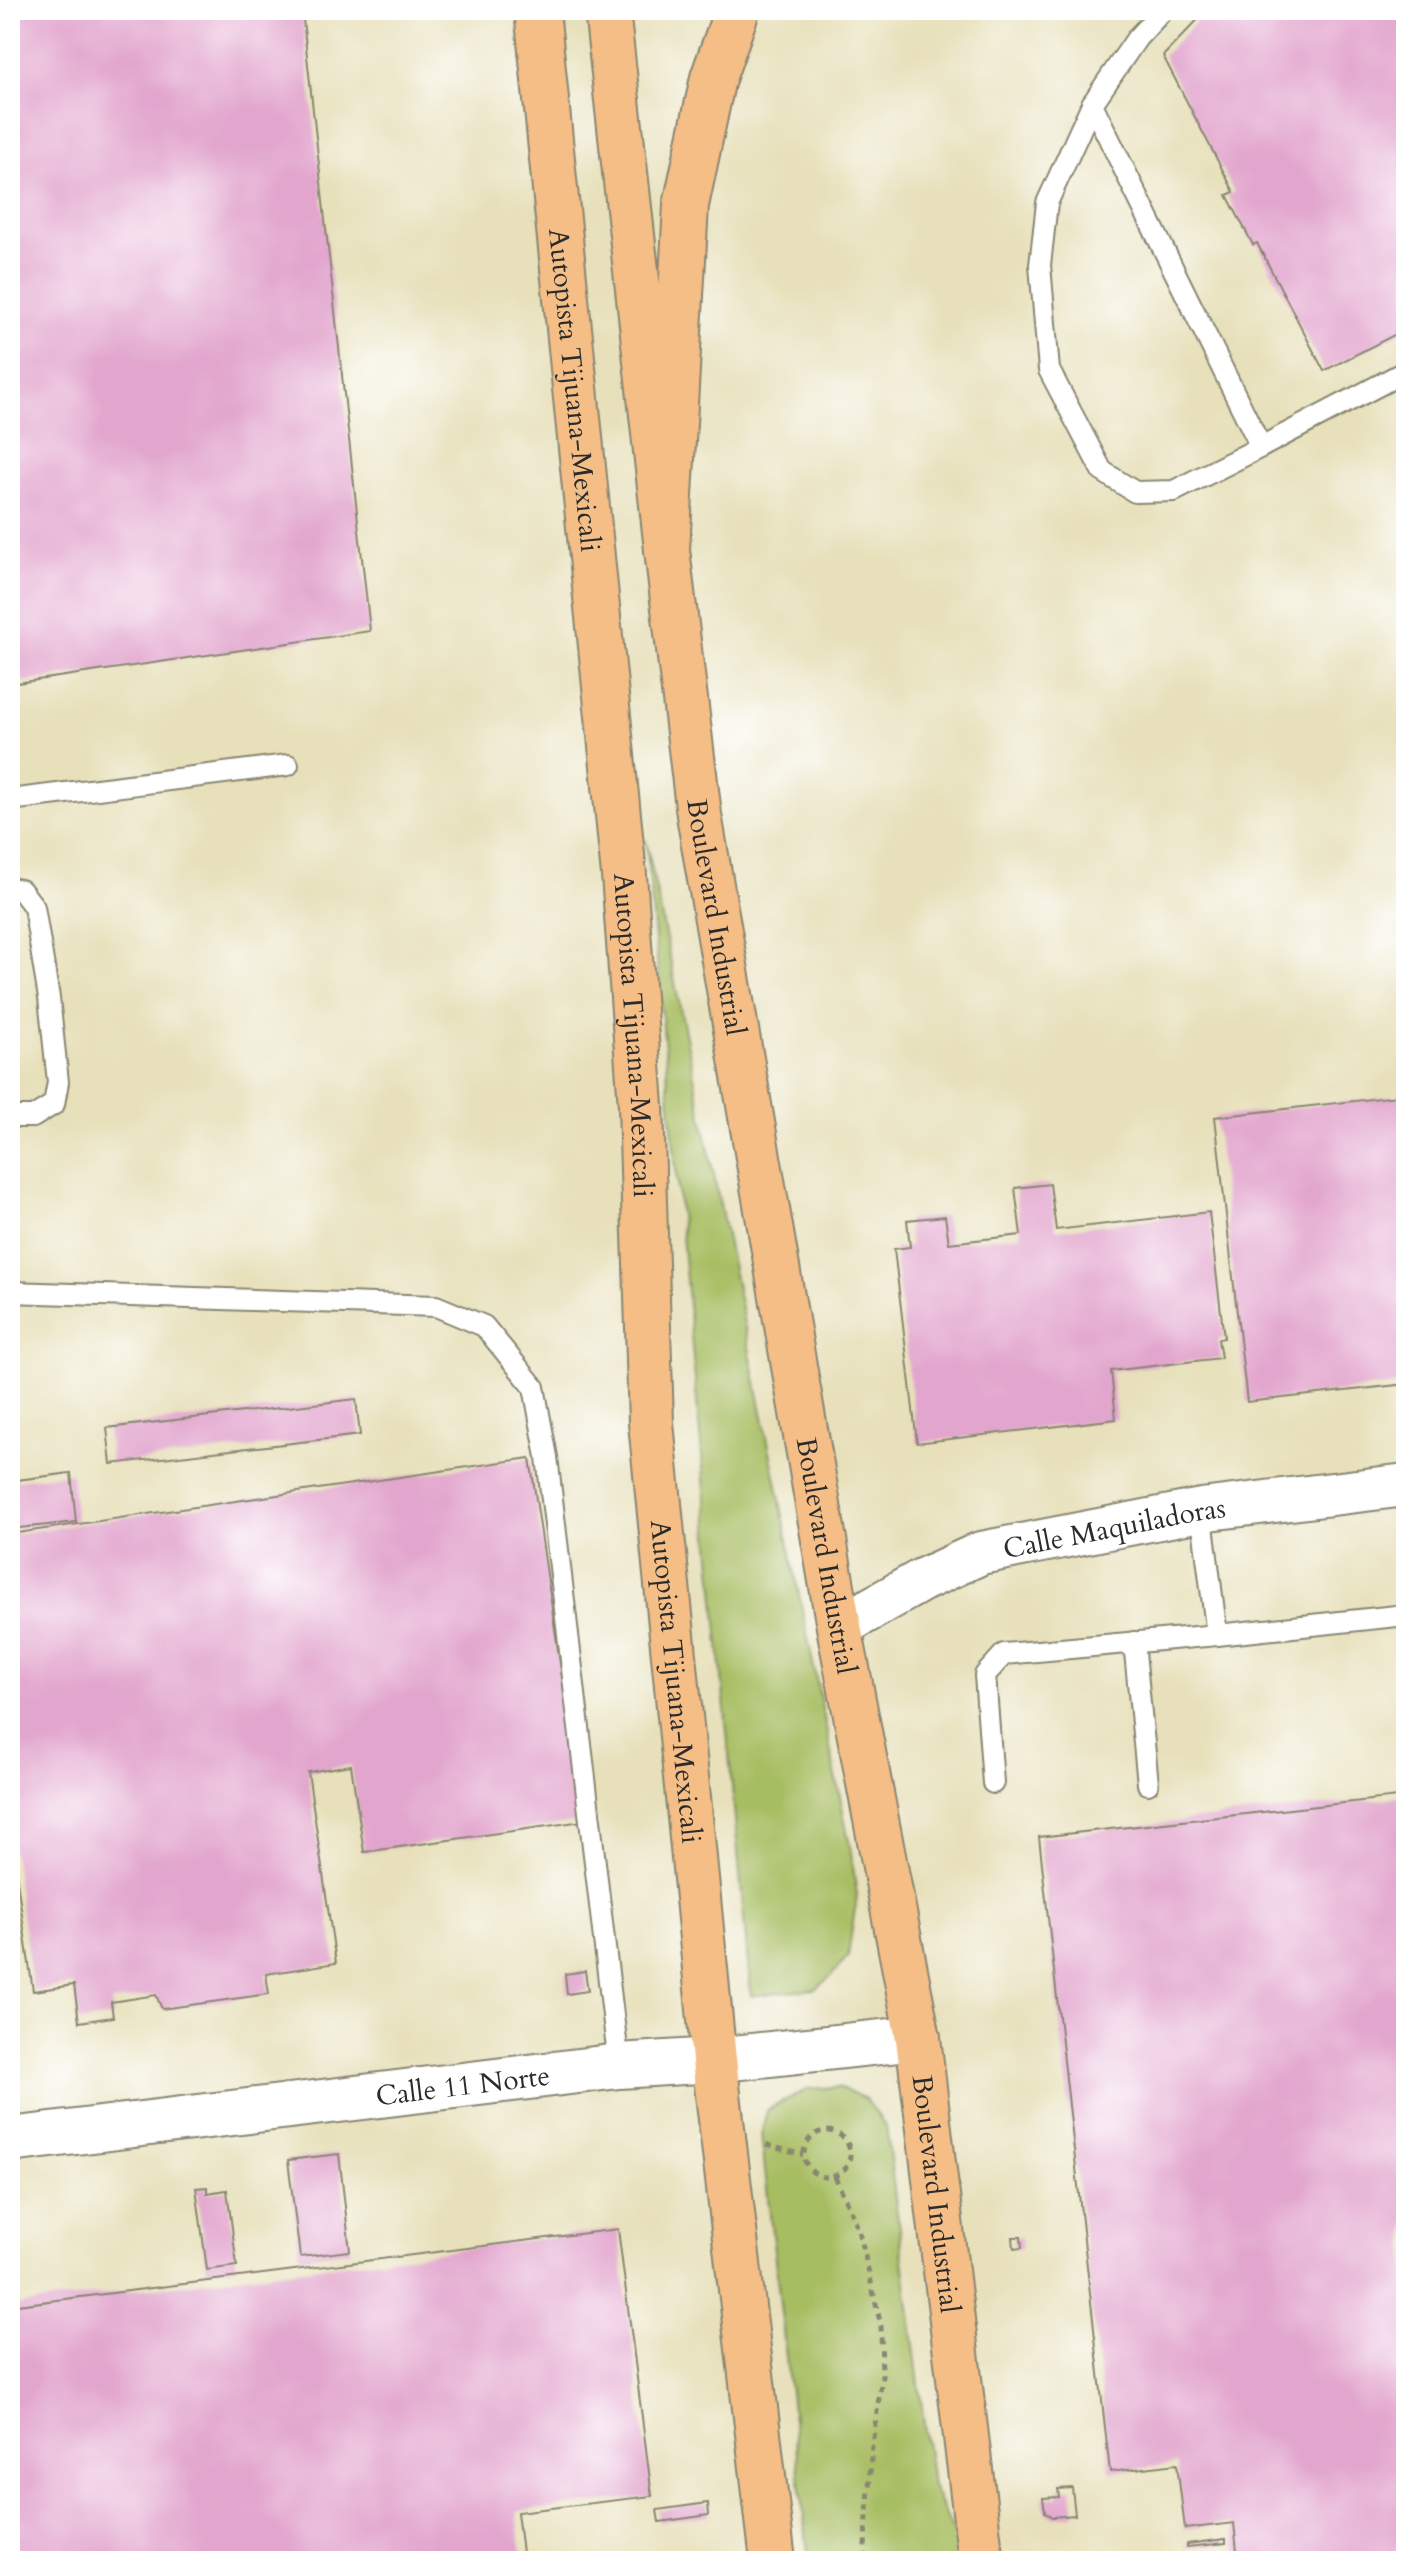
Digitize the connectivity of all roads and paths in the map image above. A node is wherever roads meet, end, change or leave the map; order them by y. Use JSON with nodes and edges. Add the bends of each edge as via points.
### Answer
{"nodes":[{"id":1,"x":537,"y":10,"type":"edge"},
{"id":2,"x":607,"y":10,"type":"edge"},
{"id":3,"x":737,"y":10,"type":"edge"},
{"id":4,"x":1163,"y":10,"type":"edge"},
{"id":5,"x":1092,"y":104,"type":"junction"},
{"id":6,"x":1406,"y":371,"type":"edge"},
{"id":7,"x":1261,"y":447,"type":"junction"},
{"id":8,"x":667,"y":550,"type":"junction"},
{"id":9,"x":288,"y":765,"type":"dead end"},
{"id":10,"x":10,"y":800,"type":"edge"},
{"id":11,"x":10,"y":888,"type":"edge"},
{"id":12,"x":10,"y":1117,"type":"edge"},
{"id":13,"x":10,"y":1292,"type":"edge"},
{"id":14,"x":1406,"y":1485,"type":"edge"},
{"id":15,"x":1201,"y":1510,"type":"junction"},
{"id":16,"x":1406,"y":1615,"type":"edge"},
{"id":17,"x":839,"y":1627,"type":"junction"},
{"id":18,"x":1217,"y":1635,"type":"junction"},
{"id":19,"x":1134,"y":1642,"type":"junction"},
{"id":20,"x":993,"y":1783,"type":"dead end"},
{"id":21,"x":1148,"y":1784,"type":"dead end"},
{"id":22,"x":918,"y":2038,"type":"junction"},
{"id":23,"x":714,"y":2060,"type":"junction"},
{"id":24,"x":619,"y":2066,"type":"junction"},
{"id":25,"x":10,"y":2140,"type":"edge"},
{"id":26,"x":835,"y":2177,"type":"junction"},
{"id":27,"x":773,"y":2561,"type":"edge"},
{"id":28,"x":864,"y":2561,"type":"edge"},
{"id":29,"x":981,"y":2561,"type":"edge"}],
"edges":[{"from":1,"to":23,"type":"highway","name":"Autopista Tijuana-Mexicali","via":[[624,875],[641,1106],[651,1423]]},
{"from":2,"to":8,"type":"highway"},
{"from":3,"to":8,"type":"highway","via":[[713,78],[686,205]]},
{"from":4,"to":5,"type":"lane"},
{"from":5,"to":7,"type":"lane"},
{"from":5,"to":7,"type":"lane","via":[[1047,203],[1040,265],[1049,370],[1102,471],[1135,492],[1174,491]]},
{"from":6,"to":7,"type":"lane"},
{"from":8,"to":17,"type":"highway","name":"Boulevard Industrial","via":[[699,815]]},
{"from":9,"to":10,"type":"lane"},
{"from":11,"to":12,"type":"lane","via":[[21,890],[34,907],[58,1082],[54,1104],[33,1117]]},
{"from":13,"to":24,"type":"lane","via":[[436,1306],[484,1326],[534,1387],[547,1457]]},
{"from":14,"to":15,"type":"street","name":"Calle Maquiladoras"},
{"from":15,"to":17,"type":"street","name":"Calle Maquiladoras","via":[[981,1553]]},
{"from":15,"to":18,"type":"lane"},
{"from":16,"to":18,"type":"lane"},
{"from":17,"to":22,"type":"highway","name":"Boulevard Industrial"},
{"from":18,"to":19,"type":"lane"},
{"from":19,"to":20,"type":"lane","via":[[1004,1654],[985,1675]]},
{"from":19,"to":21,"type":"lane"},
{"from":22,"to":23,"type":"street","name":"Calle 11 Norte"},
{"from":22,"to":29,"type":"highway","name":"Boulevard Industrial"},
{"from":23,"to":24,"type":"street","name":"Calle 11 Norte"},
{"from":23,"to":27,"type":"highway"},
{"from":24,"to":25,"type":"street","name":"Calle 11 Norte"},
{"from":26,"to":26,"type":"path","via":[[847,2168],[851,2153],[834,2131],[819,2132],[803,2155],[809,2169],[821,2177]]},
{"from":26,"to":28,"type":"path","via":[[859,2230],[881,2326],[882,2378]]}]}
